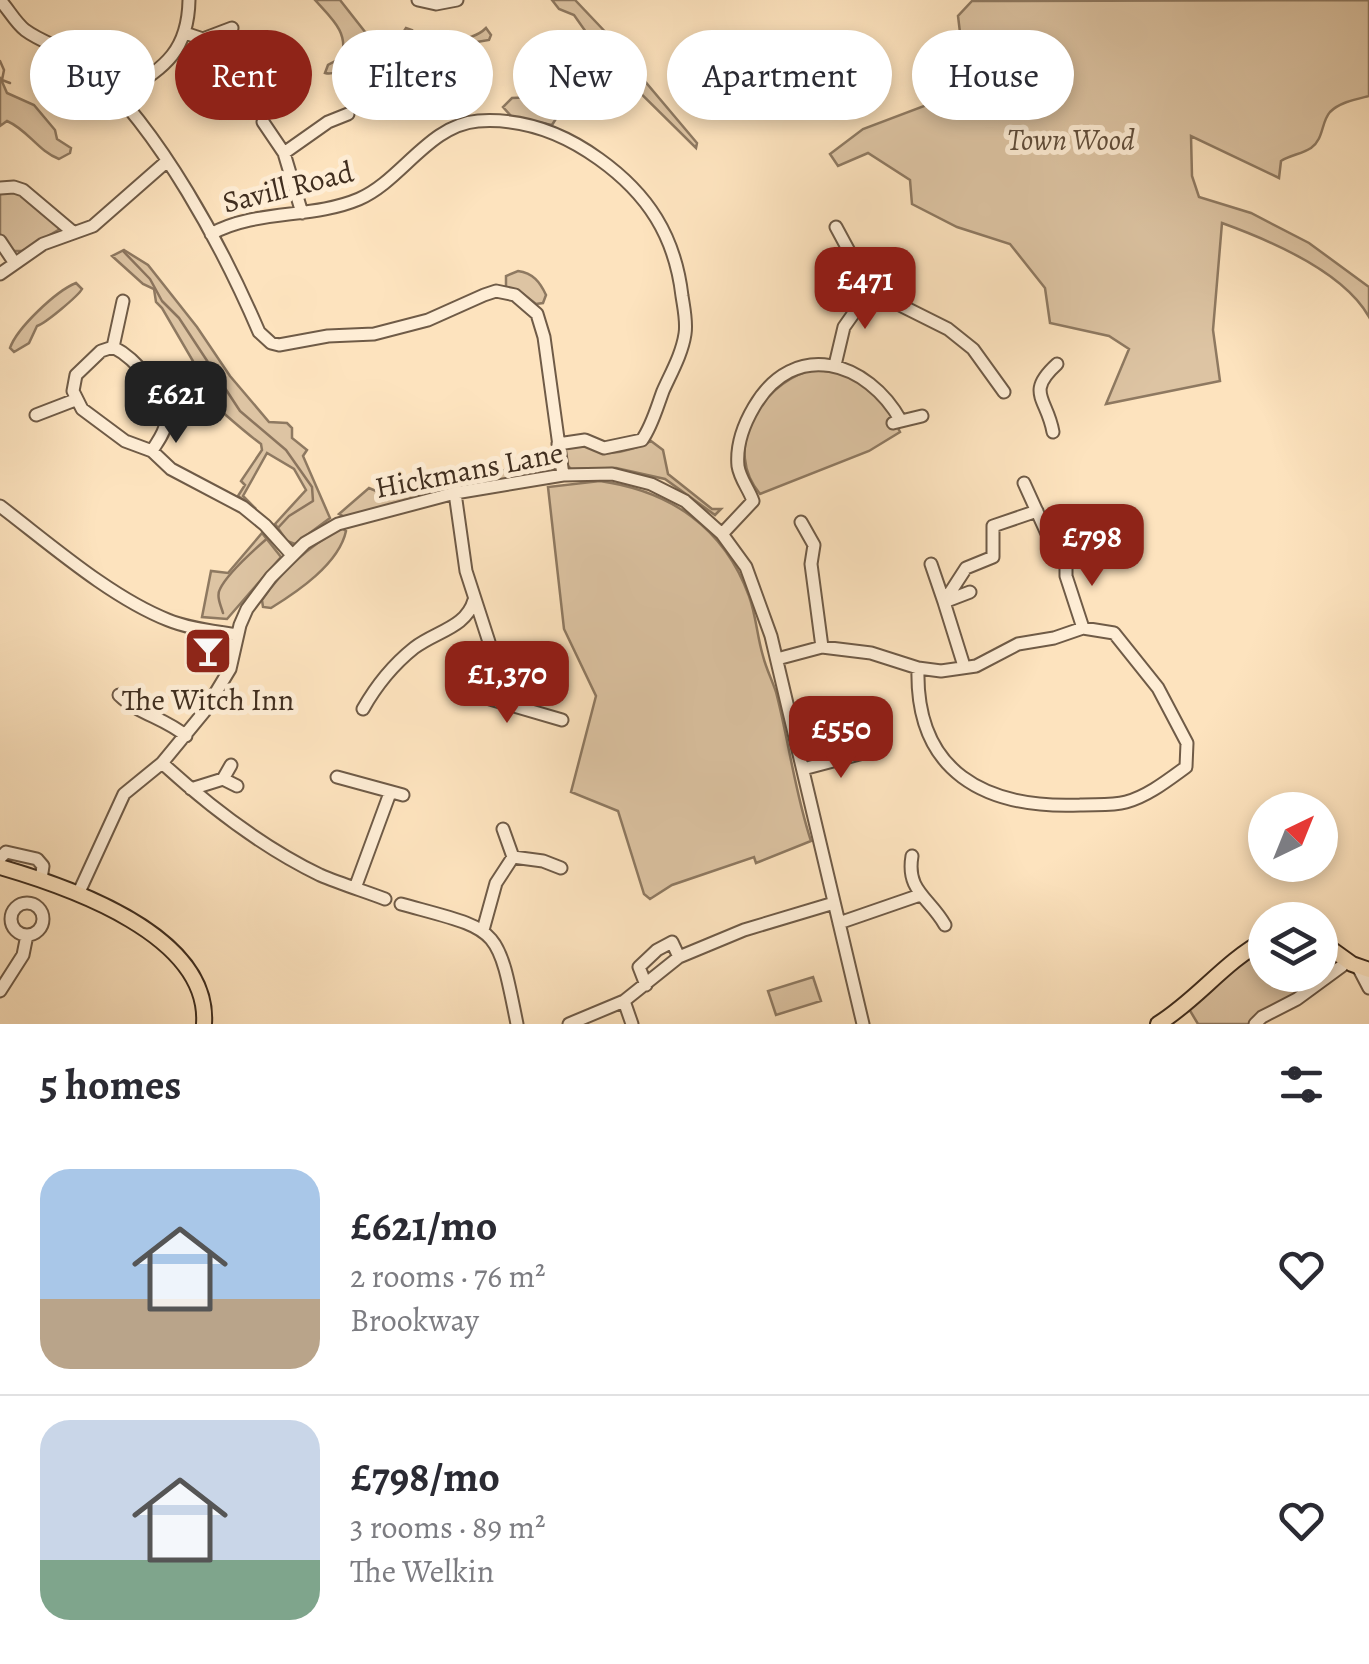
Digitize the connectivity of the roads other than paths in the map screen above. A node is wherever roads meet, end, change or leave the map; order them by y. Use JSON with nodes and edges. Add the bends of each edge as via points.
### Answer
{"nodes":[{"id":1,"x":0,"y":0,"type":"edge"},
{"id":2,"x":188,"y":0,"type":"edge"},
{"id":3,"x":418,"y":0,"type":"edge"},
{"id":4,"x":457,"y":0,"type":"edge"},
{"id":5,"x":232,"y":28,"type":"dead end"},
{"id":6,"x":185,"y":30,"type":"edge"},
{"id":7,"x":227,"y":30,"type":"edge"},
{"id":8,"x":30,"y":33,"type":"edge"},
{"id":9,"x":175,"y":51,"type":"edge"},
{"id":10,"x":155,"y":71,"type":"edge"},
{"id":11,"x":134,"y":120,"type":"edge"},
{"id":12,"x":333,"y":120,"type":"edge"},
{"id":13,"x":262,"y":122,"type":"dead end"},
{"id":14,"x":284,"y":153,"type":"junction"},
{"id":15,"x":166,"y":162,"type":"junction"},
{"id":16,"x":0,"y":188,"type":"edge"},
{"id":17,"x":302,"y":213,"type":"junction"},
{"id":18,"x":836,"y":227,"type":"dead end"},
{"id":19,"x":74,"y":233,"type":"junction"},
{"id":20,"x":211,"y":234,"type":"junction"},
{"id":21,"x":0,"y":241,"type":"edge"},
{"id":22,"x":14,"y":262,"type":"junction"},
{"id":23,"x":0,"y":274,"type":"edge"},
{"id":24,"x":870,"y":290,"type":"junction"},
{"id":25,"x":123,"y":301,"type":"dead end"},
{"id":26,"x":112,"y":347,"type":"junction"},
{"id":27,"x":1057,"y":364,"type":"dead end"},
{"id":28,"x":836,"y":365,"type":"junction"},
{"id":29,"x":1004,"y":392,"type":"dead end"},
{"id":30,"x":76,"y":400,"type":"junction"},
{"id":31,"x":36,"y":415,"type":"dead end"},
{"id":32,"x":922,"y":416,"type":"dead end"},
{"id":33,"x":1053,"y":432,"type":"dead end"},
{"id":34,"x":558,"y":444,"type":"junction"},
{"id":35,"x":152,"y":451,"type":"junction"},
{"id":36,"x":563,"y":475,"type":"junction"},
{"id":37,"x":1024,"y":483,"type":"dead end"},
{"id":38,"x":455,"y":493,"type":"junction"},
{"id":39,"x":0,"y":506,"type":"edge"},
{"id":40,"x":1037,"y":511,"type":"junction"},
{"id":41,"x":801,"y":522,"type":"dead end"},
{"id":42,"x":722,"y":534,"type":"junction"},
{"id":43,"x":1049,"y":538,"type":"dead end"},
{"id":44,"x":292,"y":555,"type":"junction"},
{"id":45,"x":1066,"y":556,"type":"dead end"},
{"id":46,"x":930,"y":564,"type":"dead end"},
{"id":47,"x":970,"y":592,"type":"dead end"},
{"id":48,"x":474,"y":598,"type":"junction"},
{"id":49,"x":944,"y":602,"type":"junction"},
{"id":50,"x":463,"y":622,"type":"junction"},
{"id":51,"x":1083,"y":628,"type":"junction"},
{"id":52,"x":486,"y":630,"type":"junction"},
{"id":53,"x":237,"y":635,"type":"junction"},
{"id":54,"x":822,"y":646,"type":"junction"},
{"id":55,"x":777,"y":660,"type":"junction"},
{"id":56,"x":964,"y":666,"type":"junction"},
{"id":57,"x":918,"y":668,"type":"junction"},
{"id":58,"x":120,"y":695,"type":"dead end"},
{"id":59,"x":363,"y":709,"type":"dead end"},
{"id":60,"x":562,"y":720,"type":"dead end"},
{"id":61,"x":186,"y":736,"type":"junction"},
{"id":62,"x":867,"y":752,"type":"dead end"},
{"id":63,"x":162,"y":763,"type":"junction"},
{"id":64,"x":231,"y":765,"type":"dead end"},
{"id":65,"x":803,"y":770,"type":"junction"},
{"id":66,"x":337,"y":778,"type":"dead end"},
{"id":67,"x":223,"y":779,"type":"junction"},
{"id":68,"x":238,"y":786,"type":"dead end"},
{"id":69,"x":191,"y":789,"type":"junction"},
{"id":70,"x":503,"y":828,"type":"dead end"},
{"id":71,"x":912,"y":856,"type":"dead end"},
{"id":72,"x":513,"y":857,"type":"junction"},
{"id":73,"x":0,"y":858,"type":"edge"},
{"id":74,"x":0,"y":867,"type":"edge"},
{"id":75,"x":561,"y":868,"type":"dead end"},
{"id":76,"x":41,"y":879,"type":"junction"},
{"id":77,"x":355,"y":888,"type":"junction"},
{"id":78,"x":78,"y":892,"type":"junction"},
{"id":79,"x":920,"y":895,"type":"junction"},
{"id":80,"x":386,"y":899,"type":"dead end"},
{"id":81,"x":834,"y":903,"type":"junction"},
{"id":82,"x":401,"y":904,"type":"dead end"},
{"id":83,"x":839,"y":923,"type":"junction"},
{"id":84,"x":944,"y":926,"type":"dead end"},
{"id":85,"x":483,"y":930,"type":"junction"},
{"id":86,"x":27,"y":935,"type":"dead end"},
{"id":87,"x":1248,"y":951,"type":"edge"},
{"id":88,"x":680,"y":957,"type":"junction"},
{"id":89,"x":1357,"y":966,"type":"edge"},
{"id":90,"x":646,"y":985,"type":"junction"},
{"id":91,"x":1369,"y":988,"type":"edge"},
{"id":92,"x":0,"y":991,"type":"edge"},
{"id":93,"x":624,"y":1001,"type":"junction"},
{"id":94,"x":204,"y":1024,"type":"edge"},
{"id":95,"x":517,"y":1024,"type":"edge"},
{"id":96,"x":569,"y":1024,"type":"edge"},
{"id":97,"x":632,"y":1024,"type":"edge"},
{"id":98,"x":863,"y":1024,"type":"edge"},
{"id":99,"x":1158,"y":1024,"type":"edge"},
{"id":100,"x":1255,"y":1024,"type":"edge"}],
"edges":[{"from":1,"to":8,"type":"street"},
{"from":2,"to":6,"type":"street"},
{"from":3,"to":4,"type":"street"},
{"from":5,"to":7,"type":"street"},
{"from":9,"to":10,"type":"street"},
{"from":11,"to":15,"type":"street"},
{"from":12,"to":14,"type":"street"},
{"from":13,"to":14,"type":"street"},
{"from":14,"to":17,"type":"street"},
{"from":15,"to":19,"type":"street","via":[[102,220]]},
{"from":15,"to":20,"type":"street"},
{"from":16,"to":19,"type":"street","via":[[23,190]]},
{"from":17,"to":20,"type":"street","name":"Savill Road","via":[[240,222]]},
{"from":17,"to":34,"type":"street","name":"Savill Road","via":[[360,199],[468,122],[546,130],[621,176],[654,211],[675,254],[685,335],[642,440],[604,448],[585,440]]},
{"from":18,"to":24,"type":"street"},
{"from":19,"to":22,"type":"street"},
{"from":20,"to":34,"type":"street","via":[[271,344],[387,332],[484,295],[515,294],[538,314]]},
{"from":21,"to":22,"type":"street"},
{"from":22,"to":23,"type":"street"},
{"from":24,"to":28,"type":"street","via":[[844,327]]},
{"from":24,"to":29,"type":"street","via":[[960,338]]},
{"from":25,"to":26,"type":"street"},
{"from":26,"to":30,"type":"street","via":[[76,375]]},
{"from":26,"to":35,"type":"street","via":[[164,404],[166,422]]},
{"from":27,"to":33,"type":"street","via":[[1041,378],[1038,393]]},
{"from":28,"to":32,"type":"street","via":[[884,394],[897,422]]},
{"from":28,"to":42,"type":"street","via":[[782,376],[758,400],[747,419],[738,467],[752,504]]},
{"from":30,"to":31,"type":"street"},
{"from":30,"to":35,"type":"street","via":[[115,435]]},
{"from":34,"to":36,"type":"street"},
{"from":35,"to":44,"type":"street","via":[[171,470],[233,500]]},
{"from":36,"to":38,"type":"street","name":"Hickmans Lane"},
{"from":36,"to":42,"type":"street","name":"Hickmans Lane","via":[[612,474],[651,484],[685,500]]},
{"from":37,"to":40,"type":"street"},
{"from":38,"to":44,"type":"street","name":"Hickmans Lane","via":[[338,524]]},
{"from":38,"to":48,"type":"street"},
{"from":39,"to":53,"type":"street","via":[[146,609]]},
{"from":40,"to":43,"type":"street"},
{"from":40,"to":49,"type":"street","via":[[993,526],[993,557],[966,568]]},
{"from":41,"to":54,"type":"street","via":[[814,545]]},
{"from":42,"to":55,"type":"street","name":"Hickmans Lane","via":[[746,567]]},
{"from":44,"to":53,"type":"street","name":"Hickmans Lane","via":[[246,610]]},
{"from":45,"to":51,"type":"street"},
{"from":46,"to":49,"type":"street"},
{"from":47,"to":49,"type":"street"},
{"from":48,"to":50,"type":"street"},
{"from":48,"to":52,"type":"street"},
{"from":49,"to":56,"type":"street"},
{"from":50,"to":52,"type":"street"},
{"from":50,"to":59,"type":"street","via":[[411,650]]},
{"from":51,"to":56,"type":"street"},
{"from":51,"to":57,"type":"street","via":[[1114,634],[1158,688],[1187,743],[1186,767],[1126,802],[1052,806],[978,790],[947,767],[928,737]]},
{"from":52,"to":60,"type":"street","via":[[484,695]]},
{"from":53,"to":61,"type":"street","name":"Hickmans Lane","via":[[226,678]]},
{"from":54,"to":55,"type":"street"},
{"from":54,"to":57,"type":"street"},
{"from":55,"to":65,"type":"street","name":"Hickmans Lane"},
{"from":56,"to":57,"type":"street"},
{"from":58,"to":61,"type":"street"},
{"from":61,"to":63,"type":"street","name":"Hickmans Lane"},
{"from":62,"to":65,"type":"street"},
{"from":63,"to":69,"type":"street"},
{"from":63,"to":78,"type":"street","name":"Hickmans Lane","via":[[124,794]]},
{"from":64,"to":67,"type":"street"},
{"from":65,"to":81,"type":"street","name":"Hickmans Lane"},
{"from":66,"to":77,"type":"street","via":[[397,794]]},
{"from":67,"to":68,"type":"street"},
{"from":67,"to":69,"type":"street"},
{"from":69,"to":77,"type":"street","via":[[273,848]]},
{"from":70,"to":72,"type":"street"},
{"from":71,"to":79,"type":"street","via":[[909,874]]},
{"from":72,"to":75,"type":"street"},
{"from":72,"to":85,"type":"street","via":[[496,882]]},
{"from":73,"to":76,"type":"street","via":[[6,852],[37,859]]},
{"from":74,"to":76,"type":"main road"},
{"from":76,"to":78,"type":"main road"},
{"from":77,"to":80,"type":"street"},
{"from":78,"to":94,"type":"main road","via":[[184,962],[204,999]]},
{"from":79,"to":83,"type":"street"},
{"from":79,"to":84,"type":"street"},
{"from":81,"to":83,"type":"street","name":"Hickmans Lane"},
{"from":81,"to":88,"type":"street"},
{"from":82,"to":85,"type":"street"},
{"from":83,"to":98,"type":"street","name":"Hickmans Lane"},
{"from":85,"to":95,"type":"street","via":[[504,960]]},
{"from":86,"to":92,"type":"street","via":[[23,955]]},
{"from":87,"to":99,"type":"main road"},
{"from":88,"to":90,"type":"street"},
{"from":88,"to":90,"type":"street","via":[[672,942],[657,950],[639,967]]},
{"from":89,"to":91,"type":"street"},
{"from":89,"to":100,"type":"street","via":[[1342,966]]},
{"from":90,"to":93,"type":"street"},
{"from":93,"to":96,"type":"street"},
{"from":93,"to":97,"type":"street"}]}
